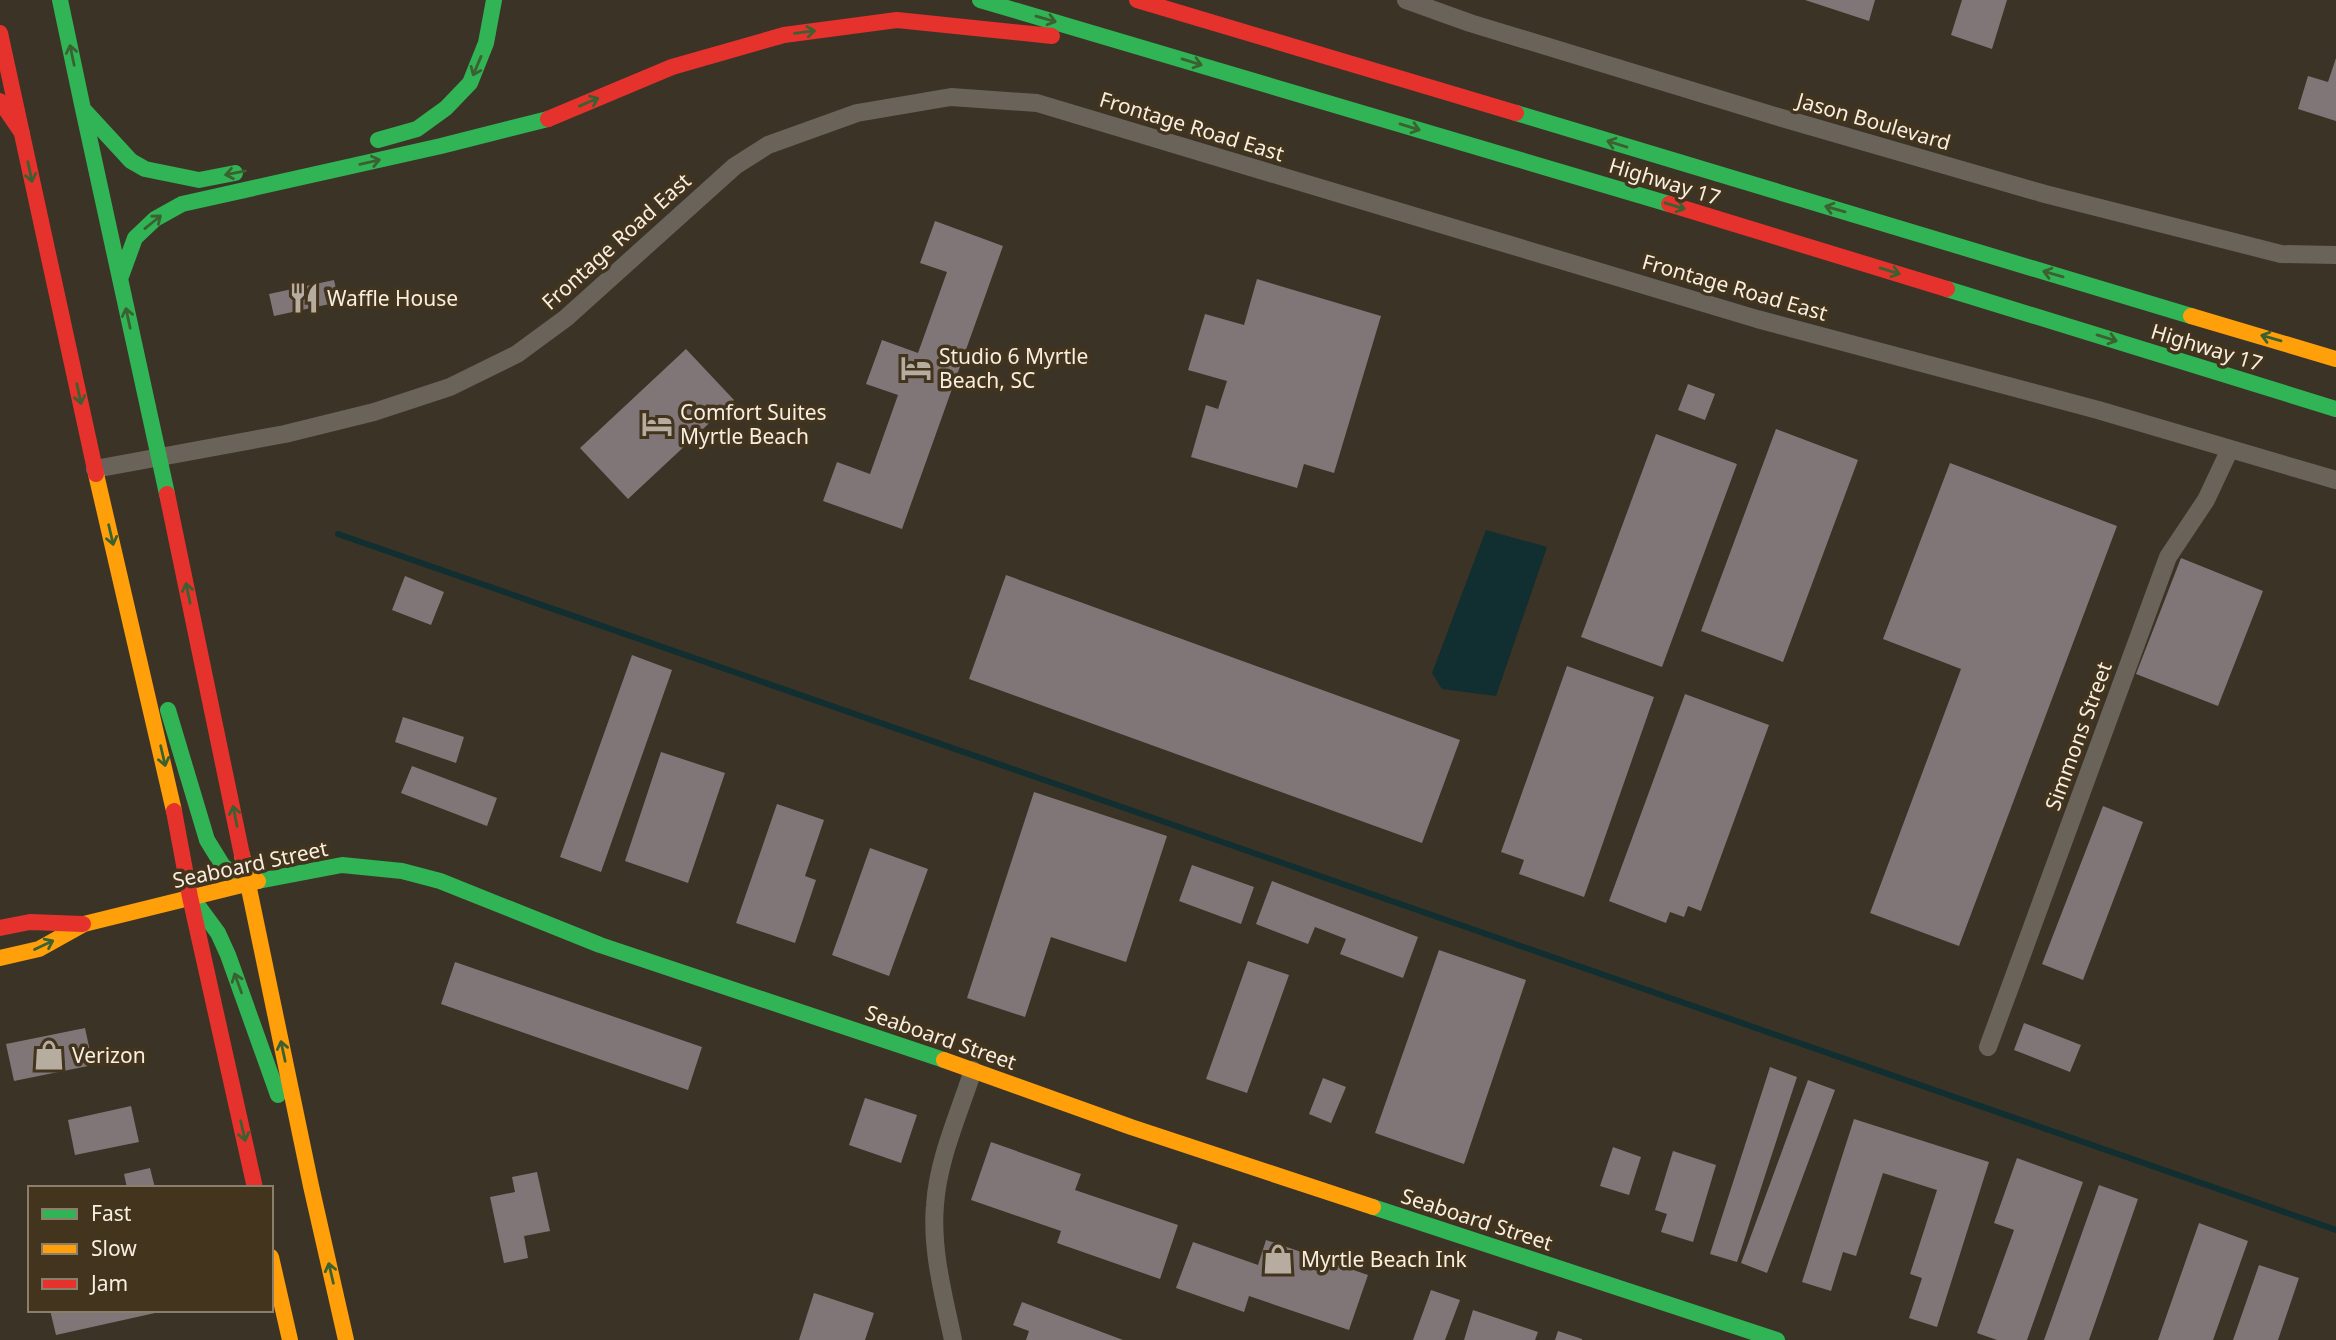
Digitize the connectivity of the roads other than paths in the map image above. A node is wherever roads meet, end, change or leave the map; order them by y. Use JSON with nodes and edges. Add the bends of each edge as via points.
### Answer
{"nodes":[{"id":1,"x":60,"y":0,"type":"edge"},
{"id":2,"x":494,"y":0,"type":"edge"},
{"id":3,"x":980,"y":0,"type":"edge"},
{"id":4,"x":1137,"y":0,"type":"edge"},
{"id":5,"x":1188,"y":0,"type":"edge"},
{"id":6,"x":1406,"y":0,"type":"edge"},
{"id":7,"x":1427,"y":4,"type":"edge"},
{"id":8,"x":0,"y":33,"type":"edge"},
{"id":9,"x":1268,"y":39,"type":"junction"},
{"id":10,"x":1126,"y":43,"type":"junction"},
{"id":11,"x":0,"y":101,"type":"edge"},
{"id":12,"x":83,"y":110,"type":"junction"},
{"id":13,"x":22,"y":133,"type":"junction"},
{"id":14,"x":365,"y":143,"type":"dead end"},
{"id":15,"x":245,"y":171,"type":"dead end"},
{"id":16,"x":2336,"y":255,"type":"edge"},
{"id":17,"x":120,"y":279,"type":"junction"},
{"id":18,"x":2336,"y":359,"type":"edge"},
{"id":19,"x":2336,"y":409,"type":"edge"},
{"id":20,"x":2230,"y":449,"type":"junction"},
{"id":21,"x":159,"y":457,"type":"junction"},
{"id":22,"x":95,"y":468,"type":"junction"},
{"id":23,"x":2336,"y":480,"type":"edge"},
{"id":24,"x":130,"y":619,"type":"junction"},
{"id":25,"x":248,"y":883,"type":"junction"},
{"id":26,"x":190,"y":897,"type":"junction"},
{"id":27,"x":84,"y":924,"type":"junction"},
{"id":28,"x":0,"y":928,"type":"edge"},
{"id":29,"x":0,"y":958,"type":"edge"},
{"id":30,"x":1988,"y":1047,"type":"dead end"},
{"id":31,"x":973,"y":1070,"type":"junction"},
{"id":32,"x":256,"y":1186,"type":"edge"},
{"id":33,"x":311,"y":1186,"type":"junction"},
{"id":34,"x":273,"y":1266,"type":"edge"},
{"id":35,"x":290,"y":1340,"type":"edge"},
{"id":36,"x":346,"y":1340,"type":"edge"},
{"id":37,"x":953,"y":1340,"type":"edge"},
{"id":38,"x":1777,"y":1340,"type":"edge"}],
"edges":[{"from":12,"to":1,"type":"main road","one_way":true},
{"from":2,"to":14,"type":"main road","one_way":true,"via":[[486,43],[470,83],[417,129]]},
{"from":3,"to":10,"type":"main road","name":"Highway 17","one_way":true},
{"from":4,"to":9,"type":"main road","name":"Highway 17"},
{"from":5,"to":9,"type":"main road"},
{"from":6,"to":7,"type":"street","name":"Jason Boulevard"},
{"from":7,"to":16,"type":"street","name":"Jason Boulevard","via":[[1470,23],[2045,194],[2281,254]]},
{"from":8,"to":13,"type":"main road"},
{"from":18,"to":9,"type":"main road","name":"Highway 17","one_way":true},
{"from":17,"to":10,"type":"main road","one_way":true,"via":[[135,238],[155,219],[182,204],[548,119],[672,67],[784,35],[897,20]]},
{"from":10,"to":19,"type":"main road","name":"Highway 17","one_way":true,"via":[[1772,234]]},
{"from":11,"to":13,"type":"main road"},
{"from":15,"to":12,"type":"main road","one_way":true,"via":[[199,180],[145,169]]},
{"from":12,"to":17,"type":"main road"},
{"from":13,"to":22,"type":"main road","one_way":true},
{"from":21,"to":17,"type":"main road","one_way":true},
{"from":20,"to":21,"type":"street","name":"Frontage Road East","via":[[1757,319],[1037,103],[951,97],[857,113],[768,145],[735,166],[566,318],[517,354],[450,387],[285,435]]},
{"from":20,"to":23,"type":"street","name":"Frontage Road East"},
{"from":20,"to":30,"type":"street","name":"Simmons Street","via":[[2206,500],[2168,557]]},
{"from":21,"to":22,"type":"street","name":"Frontage Road East"},
{"from":25,"to":21,"type":"main road","one_way":true},
{"from":22,"to":24,"type":"main road","one_way":true},
{"from":24,"to":25,"type":"main road","via":[[168,708],[211,849],[225,871]]},
{"from":24,"to":26,"type":"main road","one_way":true},
{"from":25,"to":26,"type":"main road","name":"Seaboard Street"},
{"from":25,"to":31,"type":"main road","name":"Seaboard Street","via":[[342,865],[402,871],[440,881],[600,945]]},
{"from":33,"to":25,"type":"main road","one_way":true},
{"from":26,"to":27,"type":"main road","name":"Seaboard Street"},
{"from":26,"to":32,"type":"main road","one_way":true},
{"from":33,"to":26,"type":"main road","one_way":true,"via":[[228,955],[218,933]]},
{"from":27,"to":28,"type":"main road","name":"Seaboard Street","via":[[30,922]]},
{"from":29,"to":27,"type":"main road","name":"Seaboard Street","one_way":true,"via":[[39,949]]},
{"from":31,"to":37,"type":"street","via":[[941,1168],[934,1207],[943,1297]]},
{"from":31,"to":38,"type":"main road","name":"Seaboard Street","via":[[1156,1136]]},
{"from":36,"to":33,"type":"main road","one_way":true},
{"from":34,"to":35,"type":"main road"}]}
